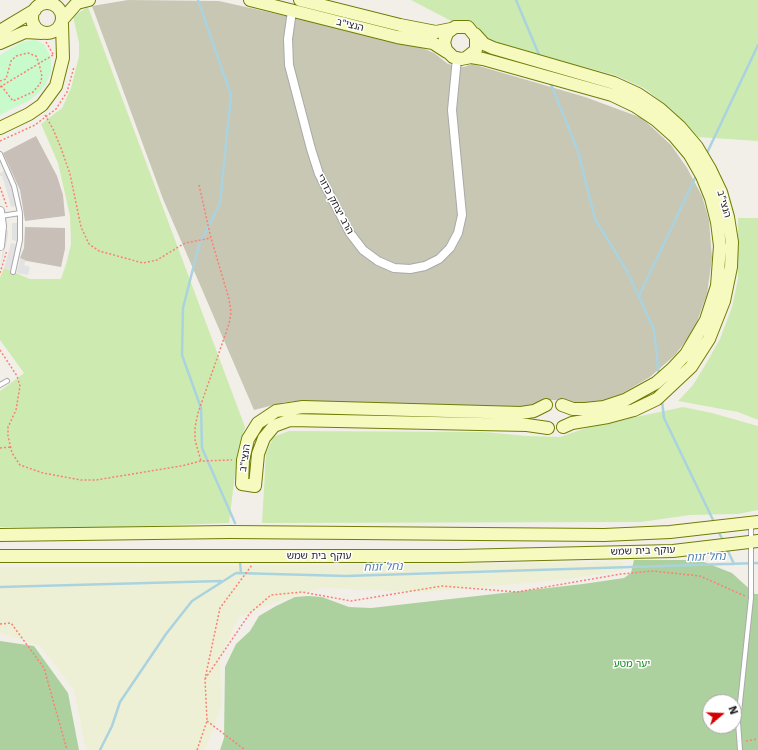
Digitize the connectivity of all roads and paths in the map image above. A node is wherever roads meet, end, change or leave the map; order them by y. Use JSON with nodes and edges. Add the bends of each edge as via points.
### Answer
{"nodes":[{"id":1,"x":89,"y":0,"type":"edge"},
{"id":2,"x":250,"y":0,"type":"edge"},
{"id":3,"x":300,"y":0,"type":"edge"},
{"id":4,"x":53,"y":2,"type":"edge"},
{"id":5,"x":35,"y":10,"type":"junction"},
{"id":6,"x":292,"y":11,"type":"junction"},
{"id":7,"x":62,"y":22,"type":"junction"},
{"id":8,"x":450,"y":29,"type":"junction"},
{"id":9,"x":0,"y":31,"type":"edge"},
{"id":10,"x":475,"y":34,"type":"junction"},
{"id":11,"x":44,"y":36,"type":"junction"},
{"id":12,"x":0,"y":43,"type":"edge"},
{"id":13,"x":54,"y":55,"type":"junction"},
{"id":14,"x":457,"y":56,"type":"junction"},
{"id":15,"x":54,"y":60,"type":"dead end"},
{"id":16,"x":39,"y":63,"type":"junction"},
{"id":17,"x":60,"y":73,"type":"junction"},
{"id":18,"x":0,"y":81,"type":"edge"},
{"id":19,"x":0,"y":86,"type":"edge"},
{"id":20,"x":38,"y":107,"type":"junction"},
{"id":21,"x":0,"y":128,"type":"edge"},
{"id":22,"x":0,"y":154,"type":"edge"},
{"id":23,"x":199,"y":185,"type":"dead end"},
{"id":24,"x":0,"y":213,"type":"edge"},
{"id":25,"x":20,"y":213,"type":"junction"},
{"id":26,"x":211,"y":238,"type":"junction"},
{"id":27,"x":0,"y":246,"type":"edge"},
{"id":28,"x":13,"y":272,"type":"dead end"},
{"id":29,"x":0,"y":350,"type":"edge"},
{"id":30,"x":6,"y":381,"type":"dead end"},
{"id":31,"x":0,"y":385,"type":"edge"},
{"id":32,"x":546,"y":405,"type":"junction"},
{"id":33,"x":562,"y":405,"type":"junction"},
{"id":34,"x":563,"y":427,"type":"junction"},
{"id":35,"x":548,"y":428,"type":"junction"},
{"id":36,"x":10,"y":447,"type":"junction"},
{"id":37,"x":0,"y":448,"type":"edge"},
{"id":38,"x":201,"y":461,"type":"junction"},
{"id":39,"x":243,"y":461,"type":"junction"},
{"id":40,"x":754,"y":522,"type":"edge"},
{"id":41,"x":0,"y":535,"type":"edge"},
{"id":42,"x":754,"y":541,"type":"edge"},
{"id":43,"x":0,"y":556,"type":"edge"},
{"id":44,"x":259,"y":556,"type":"junction"},
{"id":45,"x":751,"y":598,"type":"junction"},
{"id":46,"x":0,"y":624,"type":"edge"},
{"id":47,"x":205,"y":679,"type":"junction"},
{"id":48,"x":207,"y":721,"type":"junction"},
{"id":49,"x":758,"y":739,"type":"edge"},
{"id":50,"x":738,"y":742,"type":"junction"},
{"id":51,"x":67,"y":750,"type":"edge"},
{"id":52,"x":197,"y":750,"type":"edge"},
{"id":53,"x":245,"y":750,"type":"edge"},
{"id":54,"x":740,"y":750,"type":"edge"}],
"edges":[{"from":1,"to":7,"type":"street","via":[[77,3]]},
{"from":2,"to":6,"type":"street","name":"הנצי\"ב"},
{"from":3,"to":8,"type":"street","name":"הנצי\"ב","via":[[436,32]]},
{"from":4,"to":5,"type":"street","via":[[40,5]]},
{"from":4,"to":7,"type":"street","via":[[58,7]]},
{"from":5,"to":9,"type":"street"},
{"from":5,"to":11,"type":"street","via":[[32,16],[33,23]]},
{"from":6,"to":14,"type":"street","name":"הנצי\"ב","via":[[433,44]]},
{"from":6,"to":14,"type":"street","name":"הרב יצחק כדורי","via":[[288,39],[289,65],[320,174],[350,233],[363,250],[394,268],[418,268],[439,259],[450,248],[458,233],[462,215],[452,110]]},
{"from":7,"to":11,"type":"street","via":[[54,32]]},
{"from":7,"to":17,"type":"street","via":[[63,58]]},
{"from":8,"to":10,"type":"street","via":[[463,26]]},
{"from":8,"to":14,"type":"street","via":[[444,45]]},
{"from":10,"to":14,"type":"street","via":[[477,47],[473,54]]},
{"from":10,"to":34,"type":"street","name":"הנצי\"ב","via":[[484,44],[493,48],[614,83],[638,94],[660,109],[680,127],[700,152],[721,192],[728,217],[732,242],[731,267],[724,301],[709,339],[691,367],[657,399],[634,410]]},
{"from":11,"to":12,"type":"street","via":[[25,32]]},
{"from":11,"to":13,"type":"path"},
{"from":11,"to":17,"type":"street","via":[[53,40],[59,55]]},
{"from":13,"to":15,"type":"path"},
{"from":13,"to":16,"type":"path"},
{"from":14,"to":33,"type":"street","name":"הנצי\"ב","via":[[485,59],[612,95],[635,106],[656,120],[690,155],[712,198],[720,246],[717,286],[706,320],[686,354],[656,383],[625,400],[604,407],[585,409],[573,409]]},
{"from":16,"to":18,"type":"path","via":[[32,53],[16,56],[6,79]]},
{"from":16,"to":19,"type":"path"},
{"from":16,"to":19,"type":"path","via":[[42,77],[38,88],[33,92],[13,101]]},
{"from":17,"to":20,"type":"street","via":[[50,95]]},
{"from":20,"to":21,"type":"street"},
{"from":20,"to":26,"type":"path","via":[[54,128],[70,174],[81,227],[89,244],[99,251],[143,263],[157,260],[185,244]]},
{"from":22,"to":25,"type":"lane","via":[[10,172]]},
{"from":23,"to":26,"type":"path"},
{"from":24,"to":25,"type":"lane"},
{"from":24,"to":27,"type":"street"},
{"from":25,"to":28,"type":"lane","via":[[20,240]]},
{"from":26,"to":38,"type":"path","via":[[230,299],[231,312],[195,427],[195,440]]},
{"from":29,"to":36,"type":"path","via":[[17,376],[20,386],[20,395],[8,427]]},
{"from":30,"to":31,"type":"lane"},
{"from":32,"to":33,"type":"street","via":[[554,402]]},
{"from":32,"to":35,"type":"street","via":[[541,418]]},
{"from":32,"to":39,"type":"street","name":"הנצי\"ב","via":[[534,411],[520,413],[288,408],[276,411],[258,423],[248,439]]},
{"from":33,"to":34,"type":"street","via":[[568,416]]},
{"from":34,"to":35,"type":"street"},
{"from":35,"to":39,"type":"street","name":"הנצי\"ב","via":[[527,425],[290,420],[274,426],[264,438],[258,454],[255,486],[242,484]]},
{"from":36,"to":37,"type":"path"},
{"from":36,"to":38,"type":"path","via":[[20,465],[31,470],[81,480],[96,480]]},
{"from":38,"to":39,"type":"path"},
{"from":40,"to":41,"type":"street","name":"עוקף בית שמש","via":[[670,532],[604,535],[230,532]]},
{"from":40,"to":42,"type":"lane"},
{"from":42,"to":44,"type":"street","name":"עוקף בית שמש","via":[[673,551],[457,556]]},
{"from":42,"to":45,"type":"lane"},
{"from":43,"to":44,"type":"street","name":"עוקף בית שמש"},
{"from":44,"to":47,"type":"path","via":[[220,608]]},
{"from":45,"to":47,"type":"path","via":[[700,576],[653,571],[516,592],[442,586],[351,602],[302,592],[270,595],[250,613]]},
{"from":45,"to":50,"type":"lane"},
{"from":46,"to":51,"type":"path","via":[[11,623],[44,668]]},
{"from":47,"to":48,"type":"path"},
{"from":48,"to":52,"type":"path"},
{"from":48,"to":53,"type":"path"},
{"from":49,"to":50,"type":"path"},
{"from":50,"to":54,"type":"lane"}]}
